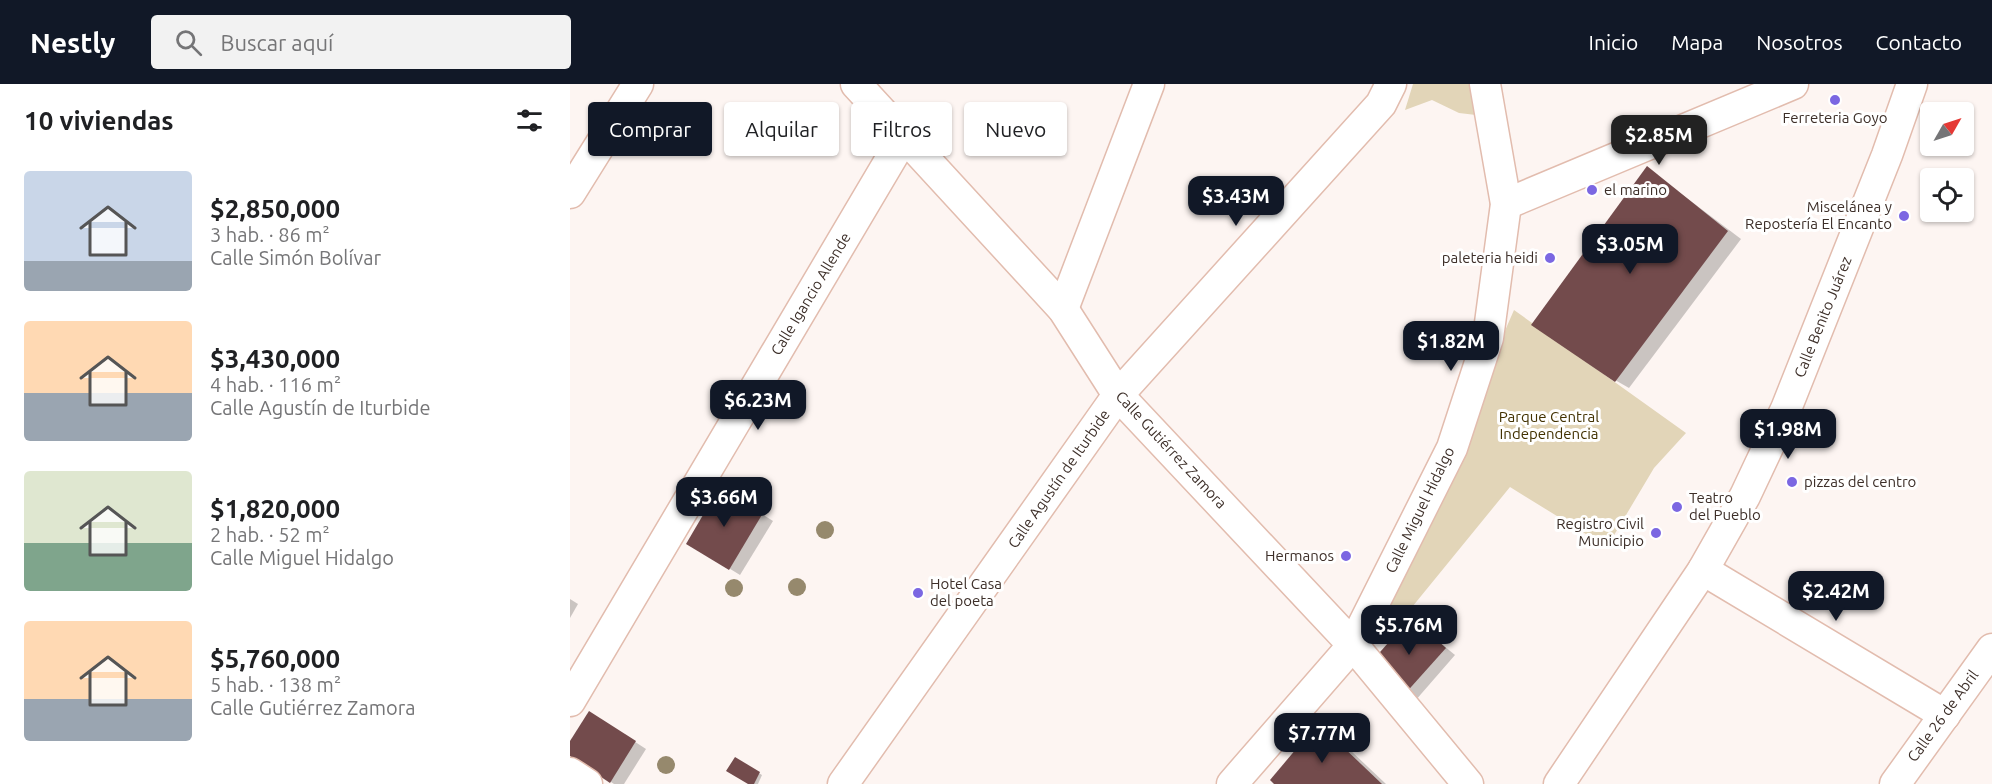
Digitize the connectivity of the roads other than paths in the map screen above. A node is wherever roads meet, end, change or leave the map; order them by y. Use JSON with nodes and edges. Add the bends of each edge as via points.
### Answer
{"nodes":[{"id":1,"x":638,"y":84,"type":"edge"},
{"id":2,"x":856,"y":84,"type":"edge"},
{"id":3,"x":1149,"y":84,"type":"edge"},
{"id":4,"x":1391,"y":84,"type":"edge"},
{"id":5,"x":1485,"y":84,"type":"edge"},
{"id":6,"x":1793,"y":84,"type":"edge"},
{"id":7,"x":1912,"y":84,"type":"edge"},
{"id":8,"x":873,"y":102,"type":"edge"},
{"id":9,"x":893,"y":156,"type":"edge"},
{"id":10,"x":924,"y":156,"type":"edge"},
{"id":11,"x":578,"y":163,"type":"edge"},
{"id":12,"x":570,"y":193,"type":"edge"},
{"id":13,"x":1506,"y":204,"type":"junction"},
{"id":14,"x":1063,"y":309,"type":"junction"},
{"id":15,"x":1118,"y":395,"type":"junction"},
{"id":16,"x":1703,"y":570,"type":"junction"},
{"id":17,"x":1353,"y":645,"type":"junction"},
{"id":18,"x":1992,"y":649,"type":"edge"},
{"id":19,"x":570,"y":701,"type":"edge"},
{"id":20,"x":1945,"y":715,"type":"junction"},
{"id":21,"x":570,"y":773,"type":"edge"},
{"id":22,"x":587,"y":784,"type":"edge"},
{"id":23,"x":843,"y":784,"type":"edge"},
{"id":24,"x":1232,"y":784,"type":"edge"},
{"id":25,"x":1468,"y":784,"type":"edge"},
{"id":26,"x":1559,"y":784,"type":"edge"},
{"id":27,"x":1895,"y":784,"type":"edge"}],
"edges":[{"from":1,"to":11,"type":"street"},
{"from":2,"to":8,"type":"street","name":"Calle Gutiérrez Zamora"},
{"from":3,"to":14,"type":"street"},
{"from":4,"to":15,"type":"street","name":"Calle Agustín de Iturbide","via":[[1381,104]]},
{"from":5,"to":13,"type":"street","name":"Calle Miguel Hidalgo"},
{"from":6,"to":13,"type":"street"},
{"from":7,"to":16,"type":"street","name":"Calle Benito Juárez","via":[[1786,409],[1745,496]]},
{"from":9,"to":19,"type":"street","name":"Calle Igancio Allende"},
{"from":10,"to":14,"type":"street","name":"Calle Gutiérrez Zamora"},
{"from":11,"to":12,"type":"street"},
{"from":13,"to":17,"type":"street","name":"Calle Miguel Hidalgo","via":[[1488,338],[1452,448]]},
{"from":14,"to":15,"type":"street","name":"Calle Gutiérrez Zamora"},
{"from":15,"to":17,"type":"street","name":"Calle Gutiérrez Zamora"},
{"from":15,"to":23,"type":"street","name":"Calle Agustín de Iturbide"},
{"from":16,"to":20,"type":"street"},
{"from":16,"to":26,"type":"street","name":"Calle Benito Juárez"},
{"from":17,"to":24,"type":"street","name":"Calle Miguel Hidalgo"},
{"from":17,"to":25,"type":"street","name":"Calle Gutiérrez Zamora"},
{"from":18,"to":20,"type":"street","name":"Calle 26 de Abril"},
{"from":20,"to":27,"type":"street","name":"Calle 26 de Abril"},
{"from":21,"to":22,"type":"street"}]}
